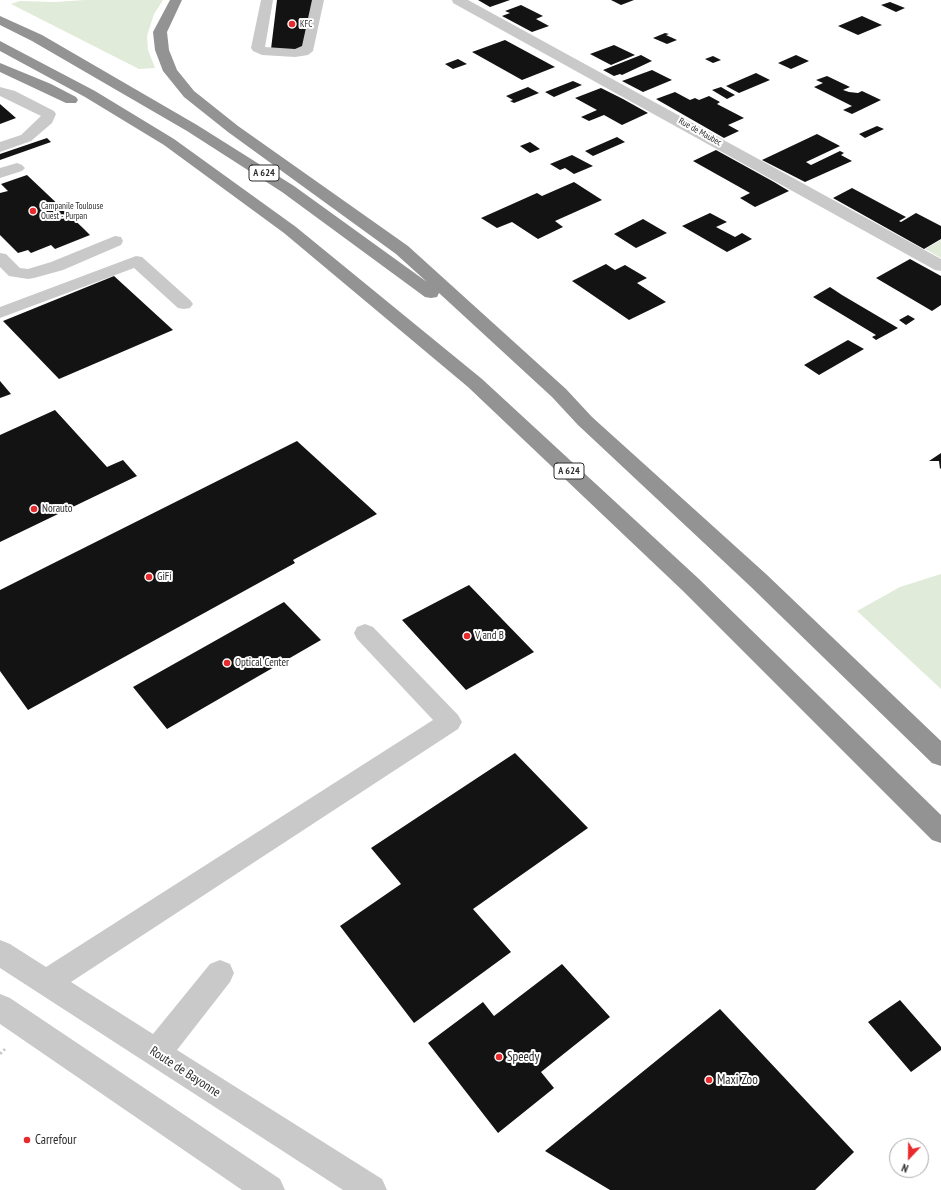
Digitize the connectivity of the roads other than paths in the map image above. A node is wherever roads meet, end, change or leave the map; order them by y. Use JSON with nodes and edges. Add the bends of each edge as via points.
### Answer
{"nodes":[{"id":1,"x":176,"y":0,"type":"edge"},
{"id":2,"x":267,"y":0,"type":"edge"},
{"id":3,"x":318,"y":0,"type":"edge"},
{"id":4,"x":458,"y":0,"type":"edge"},
{"id":5,"x":0,"y":20,"type":"edge"},
{"id":6,"x":0,"y":45,"type":"edge"},
{"id":7,"x":0,"y":67,"type":"edge"},
{"id":8,"x":0,"y":91,"type":"edge"},
{"id":9,"x":169,"y":142,"type":"junction"},
{"id":10,"x":0,"y":147,"type":"edge"},
{"id":11,"x":17,"y":168,"type":"dead end"},
{"id":12,"x":0,"y":173,"type":"edge"},
{"id":13,"x":115,"y":240,"type":"dead end"},
{"id":14,"x":0,"y":258,"type":"edge"},
{"id":15,"x":941,"y":266,"type":"edge"},
{"id":16,"x":184,"y":304,"type":"dead end"},
{"id":17,"x":0,"y":312,"type":"edge"},
{"id":18,"x":511,"y":352,"type":"junction"},
{"id":19,"x":365,"y":633,"type":"dead end"},
{"id":20,"x":941,"y":756,"type":"edge"},
{"id":21,"x":941,"y":832,"type":"edge"},
{"id":22,"x":0,"y":953,"type":"edge"},
{"id":23,"x":220,"y":972,"type":"dead end"},
{"id":24,"x":47,"y":982,"type":"junction"},
{"id":25,"x":0,"y":1008,"type":"edge"},
{"id":26,"x":156,"y":1054,"type":"junction"},
{"id":27,"x":269,"y":1190,"type":"edge"},
{"id":28,"x":371,"y":1190,"type":"edge"}],
"edges":[{"from":1,"to":18,"type":"highway","via":[[160,32],[162,50],[170,71],[189,94],[233,129],[402,250]]},
{"from":2,"to":3,"type":"street","via":[[258,48],[269,52],[295,53],[308,48]]},
{"from":4,"to":15,"type":"street","name":"Rue de Maubec"},
{"from":5,"to":18,"type":"highway","number":"A 624","via":[[37,38],[186,124],[288,189]]},
{"from":6,"to":9,"type":"highway","number":"A 624","via":[[90,94]]},
{"from":7,"to":9,"type":"highway","via":[[46,86],[125,129]]},
{"from":8,"to":10,"type":"street","via":[[49,114],[47,120],[26,138]]},
{"from":9,"to":21,"type":"highway","number":"A 624","via":[[290,230],[475,383],[691,586]]},
{"from":11,"to":12,"type":"street"},
{"from":13,"to":14,"type":"street","via":[[57,266],[28,274],[15,272]]},
{"from":16,"to":17,"type":"street","via":[[136,262]]},
{"from":18,"to":20,"type":"highway","number":"A 624","via":[[758,580]]},
{"from":19,"to":24,"type":"street","via":[[450,722]]},
{"from":22,"to":24,"type":"street","name":"Route de Bayonne"},
{"from":23,"to":26,"type":"street"},
{"from":24,"to":26,"type":"street","name":"Route de Bayonne"},
{"from":25,"to":27,"type":"street"},
{"from":26,"to":28,"type":"street","name":"Route de Bayonne"}]}
